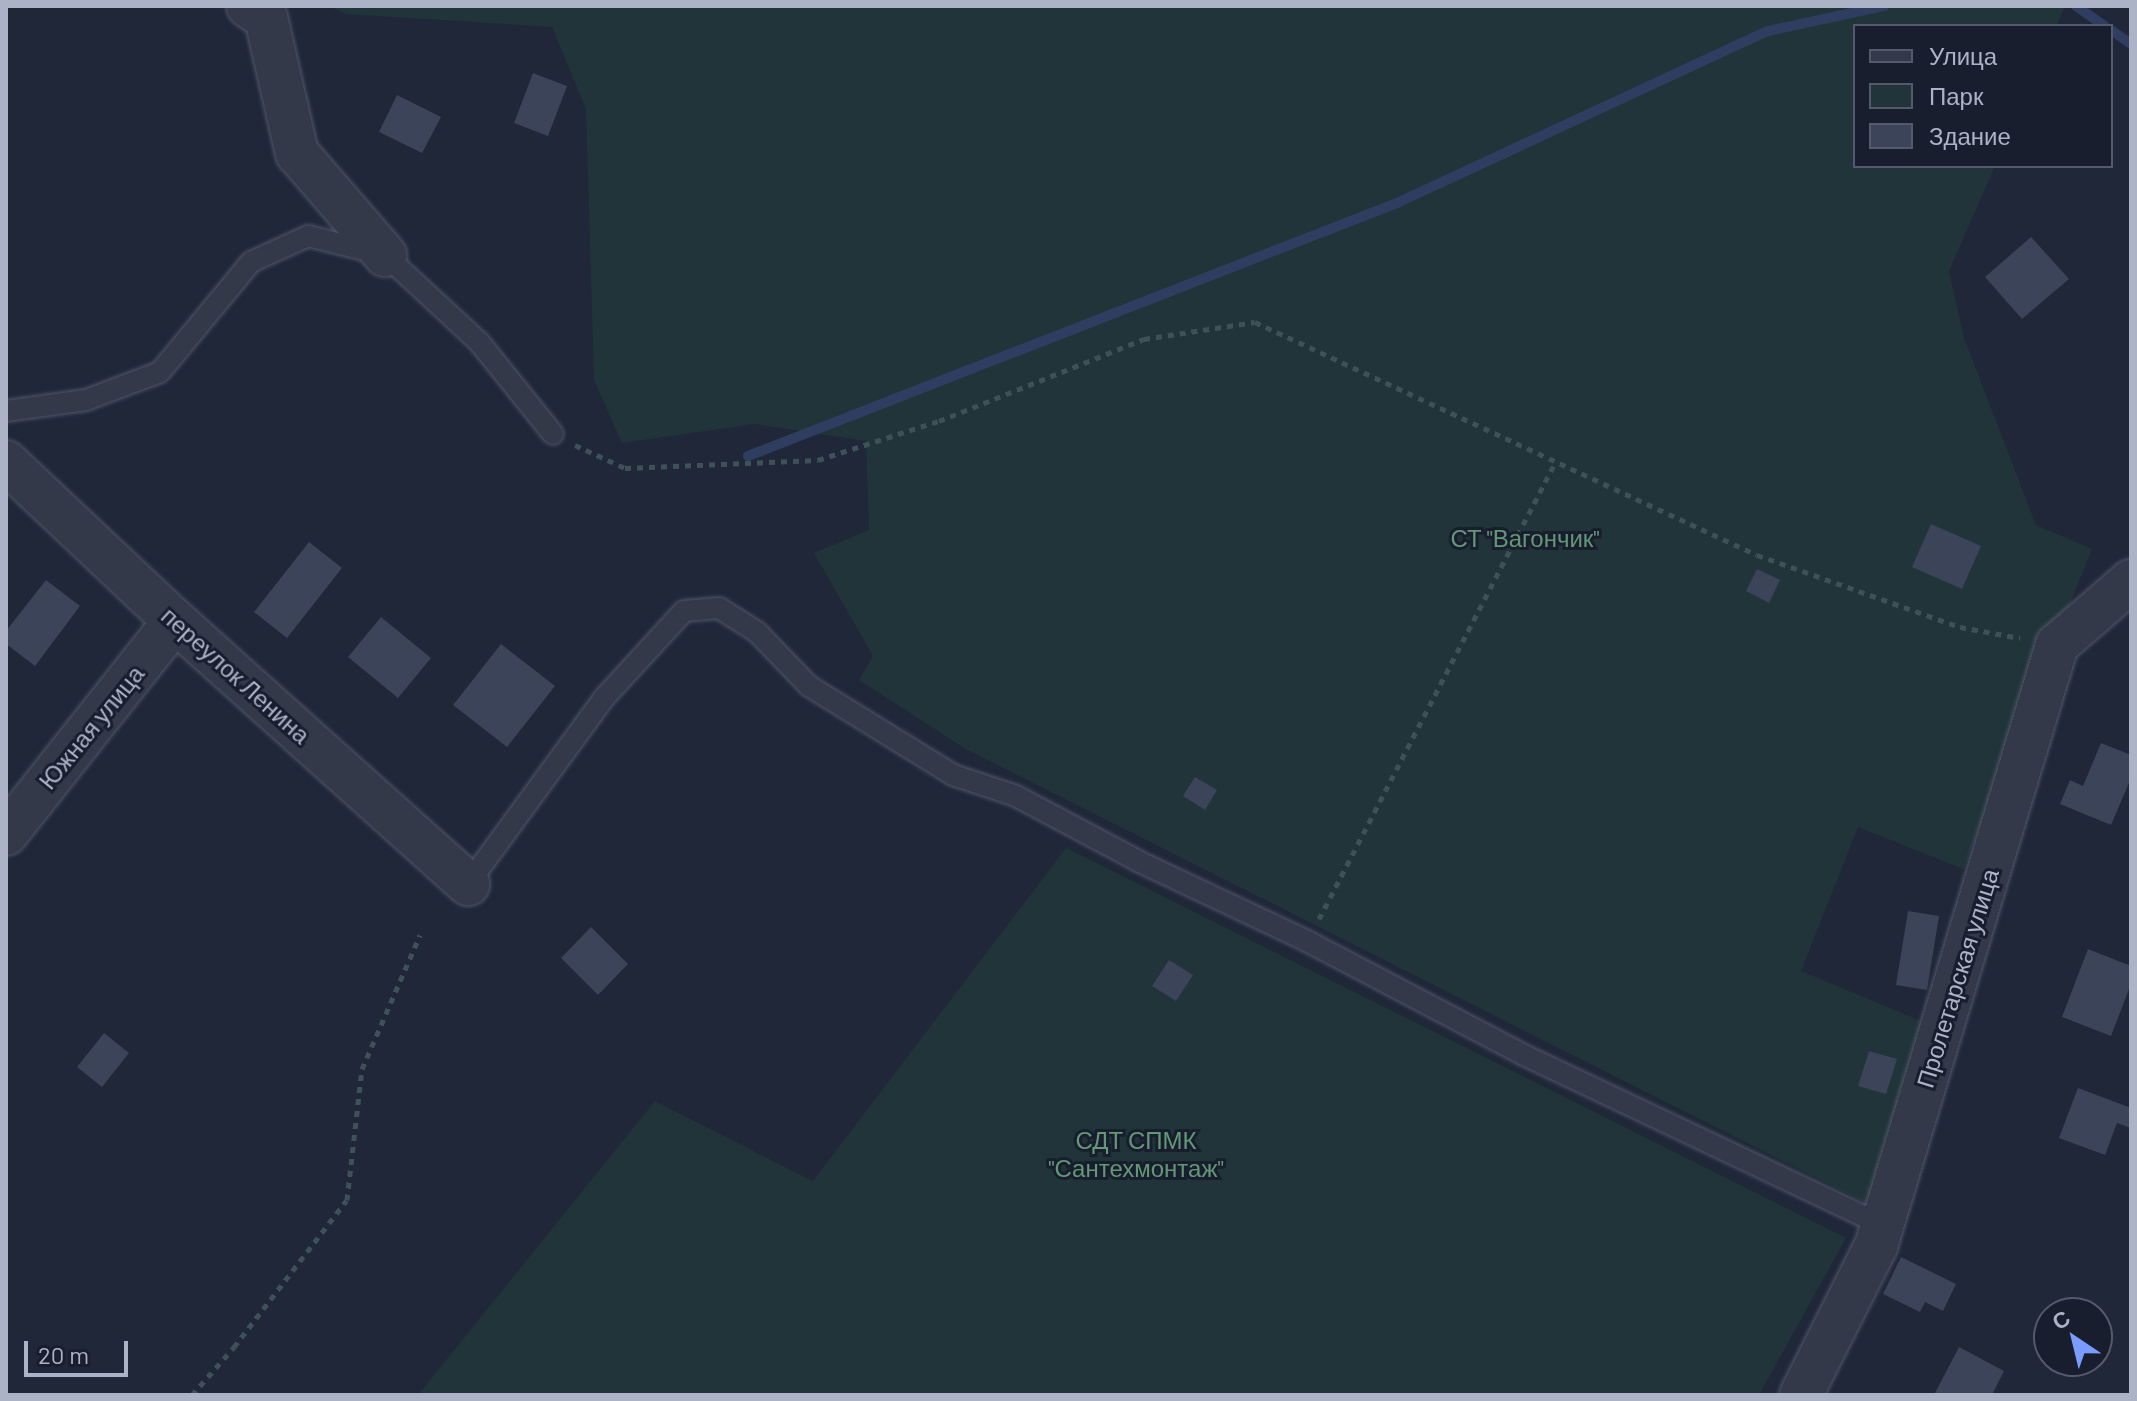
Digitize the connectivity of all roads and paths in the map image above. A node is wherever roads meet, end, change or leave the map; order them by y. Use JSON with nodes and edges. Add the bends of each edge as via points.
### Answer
{"nodes":[{"id":1,"x":248,"y":6,"type":"edge"},
{"id":2,"x":385,"y":255,"type":"junction"},
{"id":3,"x":6,"y":411,"type":"edge"},
{"id":4,"x":553,"y":434,"type":"joint"},
{"id":5,"x":6,"y":462,"type":"edge"},
{"id":6,"x":1555,"y":463,"type":"junction"},
{"id":7,"x":2131,"y":581,"type":"edge"},
{"id":8,"x":175,"y":621,"type":"junction"},
{"id":9,"x":2057,"y":645,"type":"junction"},
{"id":10,"x":6,"y":834,"type":"edge"},
{"id":11,"x":468,"y":884,"type":"joint"},
{"id":12,"x":420,"y":935,"type":"dead end"},
{"id":13,"x":1307,"y":941,"type":"junction"},
{"id":14,"x":1882,"y":1225,"type":"junction"},
{"id":15,"x":192,"y":1395,"type":"edge"},
{"id":16,"x":1801,"y":1395,"type":"edge"}],
"edges":[{"from":1,"to":2,"type":"street","via":[[266,18],[297,153]]},
{"from":2,"to":3,"type":"lane","via":[[308,236],[251,262],[160,372],[86,400]]},
{"from":2,"to":4,"type":"lane","via":[[479,342]]},
{"from":4,"to":6,"type":"path","via":[[625,468],[818,460],[939,421],[1144,339],[1255,322]]},
{"from":5,"to":8,"type":"street","name":"переулок Ленина"},
{"from":6,"to":9,"type":"path","via":[[1757,555],[1960,627]]},
{"from":6,"to":13,"type":"path"},
{"from":7,"to":9,"type":"street"},
{"from":8,"to":10,"type":"street","name":"Южная улица"},
{"from":8,"to":11,"type":"street","name":"переулок Ленина"},
{"from":9,"to":14,"type":"street","name":"Пролетарская улица"},
{"from":11,"to":13,"type":"lane","via":[[604,698],[684,611],[719,608],[757,632],[809,686],[953,775],[1016,796]]},
{"from":12,"to":15,"type":"path","via":[[362,1069],[347,1200]]},
{"from":13,"to":14,"type":"lane","via":[[1524,1055]]},
{"from":14,"to":16,"type":"street","name":"Пролетарская улица"}]}
